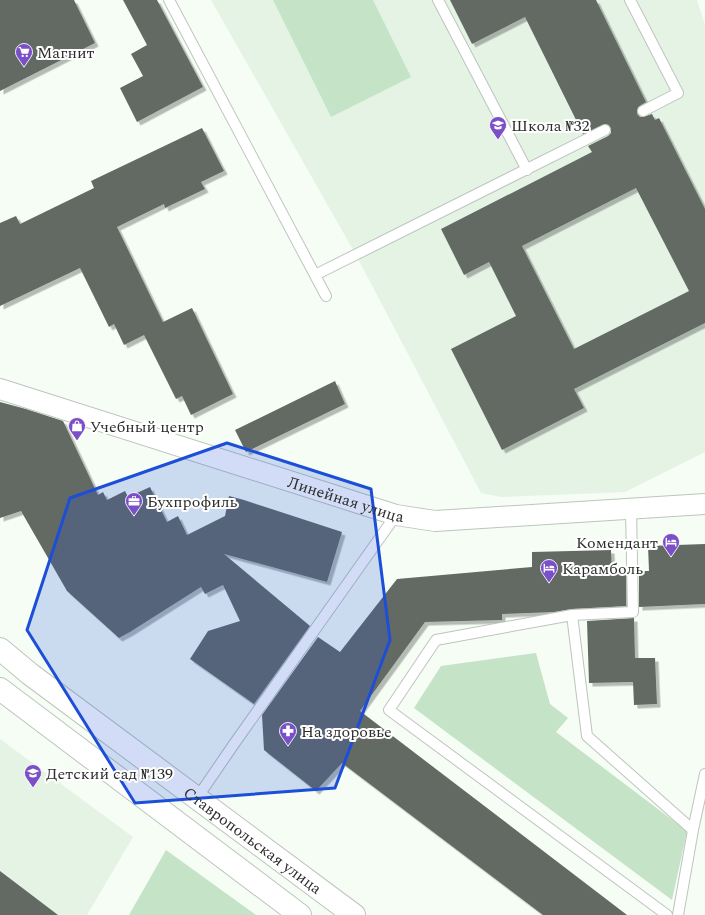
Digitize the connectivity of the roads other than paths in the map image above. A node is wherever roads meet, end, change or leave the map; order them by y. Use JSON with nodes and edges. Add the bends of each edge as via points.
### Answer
{"nodes":[{"id":1,"x":169,"y":0,"type":"edge"},
{"id":2,"x":438,"y":0,"type":"edge"},
{"id":3,"x":630,"y":0,"type":"edge"},
{"id":4,"x":643,"y":111,"type":"dead end"},
{"id":5,"x":606,"y":130,"type":"dead end"},
{"id":6,"x":527,"y":170,"type":"junction"},
{"id":7,"x":315,"y":275,"type":"junction"},
{"id":8,"x":326,"y":296,"type":"dead end"},
{"id":9,"x":0,"y":389,"type":"edge"},
{"id":10,"x":705,"y":504,"type":"edge"},
{"id":11,"x":631,"y":508,"type":"junction"},
{"id":12,"x":396,"y":516,"type":"junction"},
{"id":13,"x":572,"y":615,"type":"junction"},
{"id":14,"x":0,"y":648,"type":"edge"},
{"id":15,"x":0,"y":689,"type":"edge"},
{"id":16,"x":705,"y":774,"type":"edge"},
{"id":17,"x":197,"y":798,"type":"junction"},
{"id":18,"x":692,"y":830,"type":"junction"},
{"id":19,"x":300,"y":915,"type":"edge"},
{"id":20,"x":354,"y":915,"type":"edge"},
{"id":21,"x":667,"y":915,"type":"edge"},
{"id":22,"x":678,"y":915,"type":"edge"}],
"edges":[{"from":1,"to":7,"type":"lane"},
{"from":2,"to":6,"type":"lane"},
{"from":3,"to":4,"type":"lane","via":[[678,93]]},
{"from":5,"to":6,"type":"lane"},
{"from":6,"to":7,"type":"lane"},
{"from":7,"to":8,"type":"lane"},
{"from":9,"to":12,"type":"street","name":"Линейная улица"},
{"from":10,"to":11,"type":"street","name":"Линейная улица"},
{"from":11,"to":12,"type":"street","name":"Линейная улица","via":[[435,521]]},
{"from":11,"to":13,"type":"lane","via":[[633,612]]},
{"from":12,"to":17,"type":"lane"},
{"from":13,"to":18,"type":"lane","via":[[587,736]]},
{"from":13,"to":21,"type":"lane","via":[[436,640],[389,710]]},
{"from":14,"to":17,"type":"main road","name":"Ставропольская улица","via":[[30,674]]},
{"from":15,"to":19,"type":"main road","name":"Ставропольская улица"},
{"from":16,"to":18,"type":"lane"},
{"from":17,"to":20,"type":"main road","name":"Ставропольская улица"},
{"from":18,"to":22,"type":"lane"}]}
